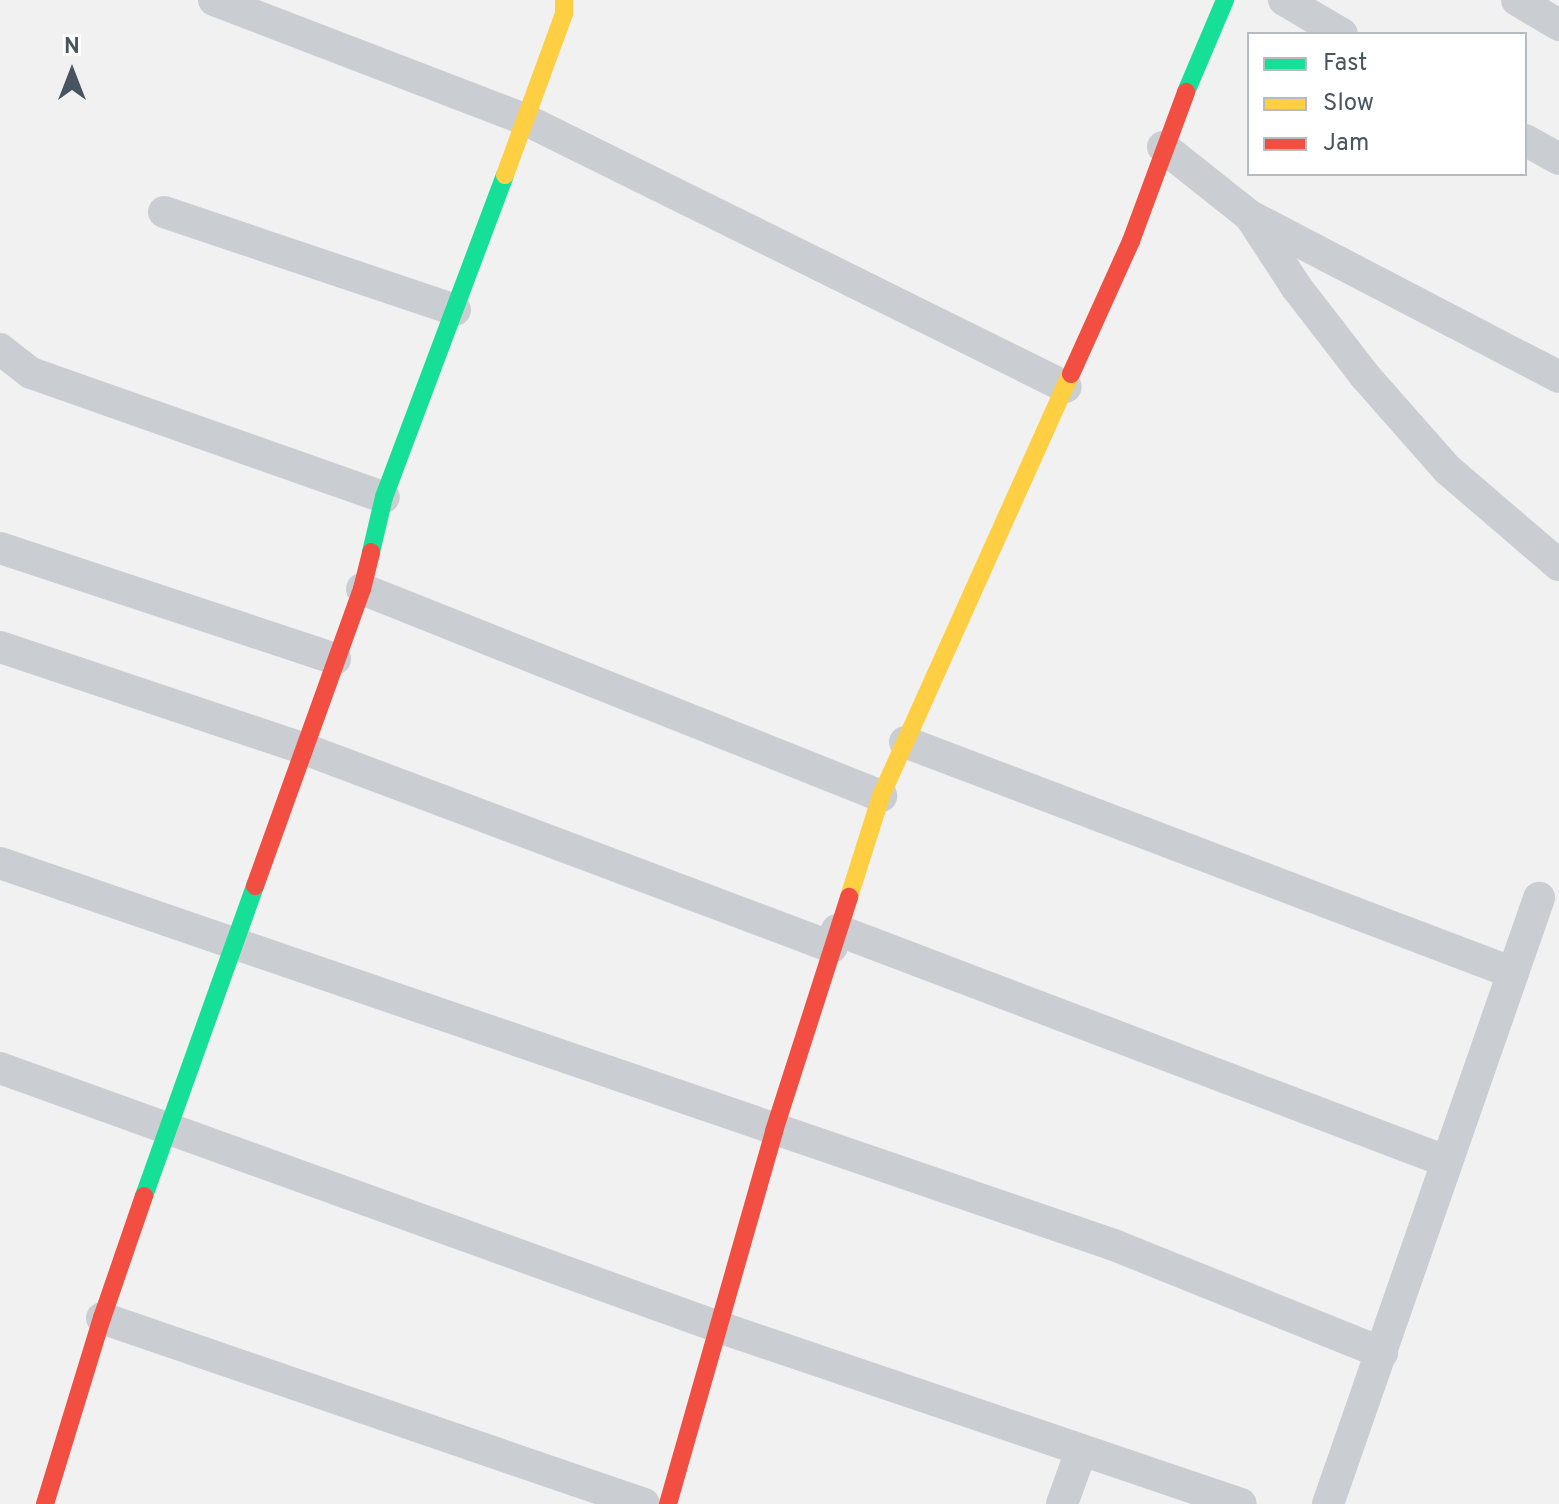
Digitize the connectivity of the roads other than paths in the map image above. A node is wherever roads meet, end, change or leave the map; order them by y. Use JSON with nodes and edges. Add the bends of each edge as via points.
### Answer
{"nodes":[{"id":1,"x":214,"y":0,"type":"edge"},
{"id":2,"x":564,"y":0,"type":"edge"},
{"id":3,"x":1225,"y":0,"type":"edge"},
{"id":4,"x":1284,"y":0,"type":"edge"},
{"id":5,"x":1517,"y":0,"type":"edge"},
{"id":6,"x":1559,"y":25,"type":"edge"},
{"id":7,"x":1339,"y":32,"type":"edge"},
{"id":8,"x":526,"y":120,"type":"junction"},
{"id":9,"x":1527,"y":141,"type":"edge"},
{"id":10,"x":1163,"y":147,"type":"junction"},
{"id":11,"x":1559,"y":159,"type":"edge"},
{"id":12,"x":164,"y":212,"type":"dead end"},
{"id":13,"x":1250,"y":216,"type":"junction"},
{"id":14,"x":455,"y":310,"type":"junction"},
{"id":15,"x":0,"y":349,"type":"edge"},
{"id":16,"x":1559,"y":377,"type":"edge"},
{"id":17,"x":1066,"y":387,"type":"junction"},
{"id":18,"x":384,"y":497,"type":"junction"},
{"id":19,"x":0,"y":548,"type":"edge"},
{"id":20,"x":1559,"y":565,"type":"edge"},
{"id":21,"x":362,"y":589,"type":"junction"},
{"id":22,"x":0,"y":647,"type":"edge"},
{"id":23,"x":335,"y":659,"type":"junction"},
{"id":24,"x":905,"y":742,"type":"junction"},
{"id":25,"x":302,"y":748,"type":"junction"},
{"id":26,"x":881,"y":796,"type":"junction"},
{"id":27,"x":0,"y":863,"type":"edge"},
{"id":28,"x":1539,"y":898,"type":"dead end"},
{"id":29,"x":834,"y":939,"type":"junction"},
{"id":30,"x":236,"y":943,"type":"junction"},
{"id":31,"x":1513,"y":973,"type":"junction"},
{"id":32,"x":0,"y":1068,"type":"edge"},
{"id":33,"x":168,"y":1128,"type":"junction"},
{"id":34,"x":774,"y":1131,"type":"junction"},
{"id":35,"x":1445,"y":1161,"type":"junction"},
{"id":36,"x":102,"y":1318,"type":"junction"},
{"id":37,"x":716,"y":1326,"type":"junction"},
{"id":38,"x":1382,"y":1353,"type":"junction"},
{"id":39,"x":1081,"y":1451,"type":"junction"},
{"id":40,"x":45,"y":1504,"type":"edge"},
{"id":41,"x":644,"y":1504,"type":"edge"},
{"id":42,"x":668,"y":1504,"type":"edge"},
{"id":43,"x":1062,"y":1504,"type":"edge"},
{"id":44,"x":1241,"y":1504,"type":"edge"},
{"id":45,"x":1328,"y":1504,"type":"edge"}],
"edges":[{"from":1,"to":8,"type":"street"},
{"from":2,"to":8,"type":"street","via":[[564,14]]},
{"from":3,"to":10,"type":"street"},
{"from":4,"to":7,"type":"street"},
{"from":5,"to":6,"type":"street"},
{"from":8,"to":14,"type":"street"},
{"from":8,"to":17,"type":"street"},
{"from":9,"to":11,"type":"street"},
{"from":10,"to":13,"type":"street"},
{"from":10,"to":17,"type":"street","via":[[1131,241]]},
{"from":12,"to":14,"type":"street"},
{"from":13,"to":16,"type":"street"},
{"from":13,"to":20,"type":"street","via":[[1357,365],[1448,470]]},
{"from":14,"to":18,"type":"street"},
{"from":15,"to":18,"type":"street","via":[[31,373]]},
{"from":17,"to":24,"type":"street"},
{"from":18,"to":21,"type":"street"},
{"from":19,"to":23,"type":"street"},
{"from":21,"to":23,"type":"street"},
{"from":21,"to":26,"type":"street"},
{"from":22,"to":25,"type":"street"},
{"from":23,"to":25,"type":"street"},
{"from":24,"to":26,"type":"street"},
{"from":24,"to":31,"type":"street"},
{"from":25,"to":29,"type":"street"},
{"from":25,"to":30,"type":"street"},
{"from":26,"to":29,"type":"street"},
{"from":27,"to":30,"type":"street"},
{"from":28,"to":31,"type":"street"},
{"from":29,"to":34,"type":"street"},
{"from":29,"to":35,"type":"street"},
{"from":30,"to":33,"type":"street"},
{"from":30,"to":34,"type":"street"},
{"from":31,"to":35,"type":"street"},
{"from":32,"to":33,"type":"street"},
{"from":33,"to":36,"type":"street"},
{"from":33,"to":37,"type":"street"},
{"from":34,"to":37,"type":"street"},
{"from":34,"to":38,"type":"street","via":[[1114,1245]]},
{"from":35,"to":38,"type":"street"},
{"from":36,"to":40,"type":"street"},
{"from":36,"to":41,"type":"street"},
{"from":37,"to":39,"type":"street"},
{"from":37,"to":42,"type":"street"},
{"from":38,"to":45,"type":"street"},
{"from":39,"to":43,"type":"street"},
{"from":39,"to":44,"type":"street"}]}
